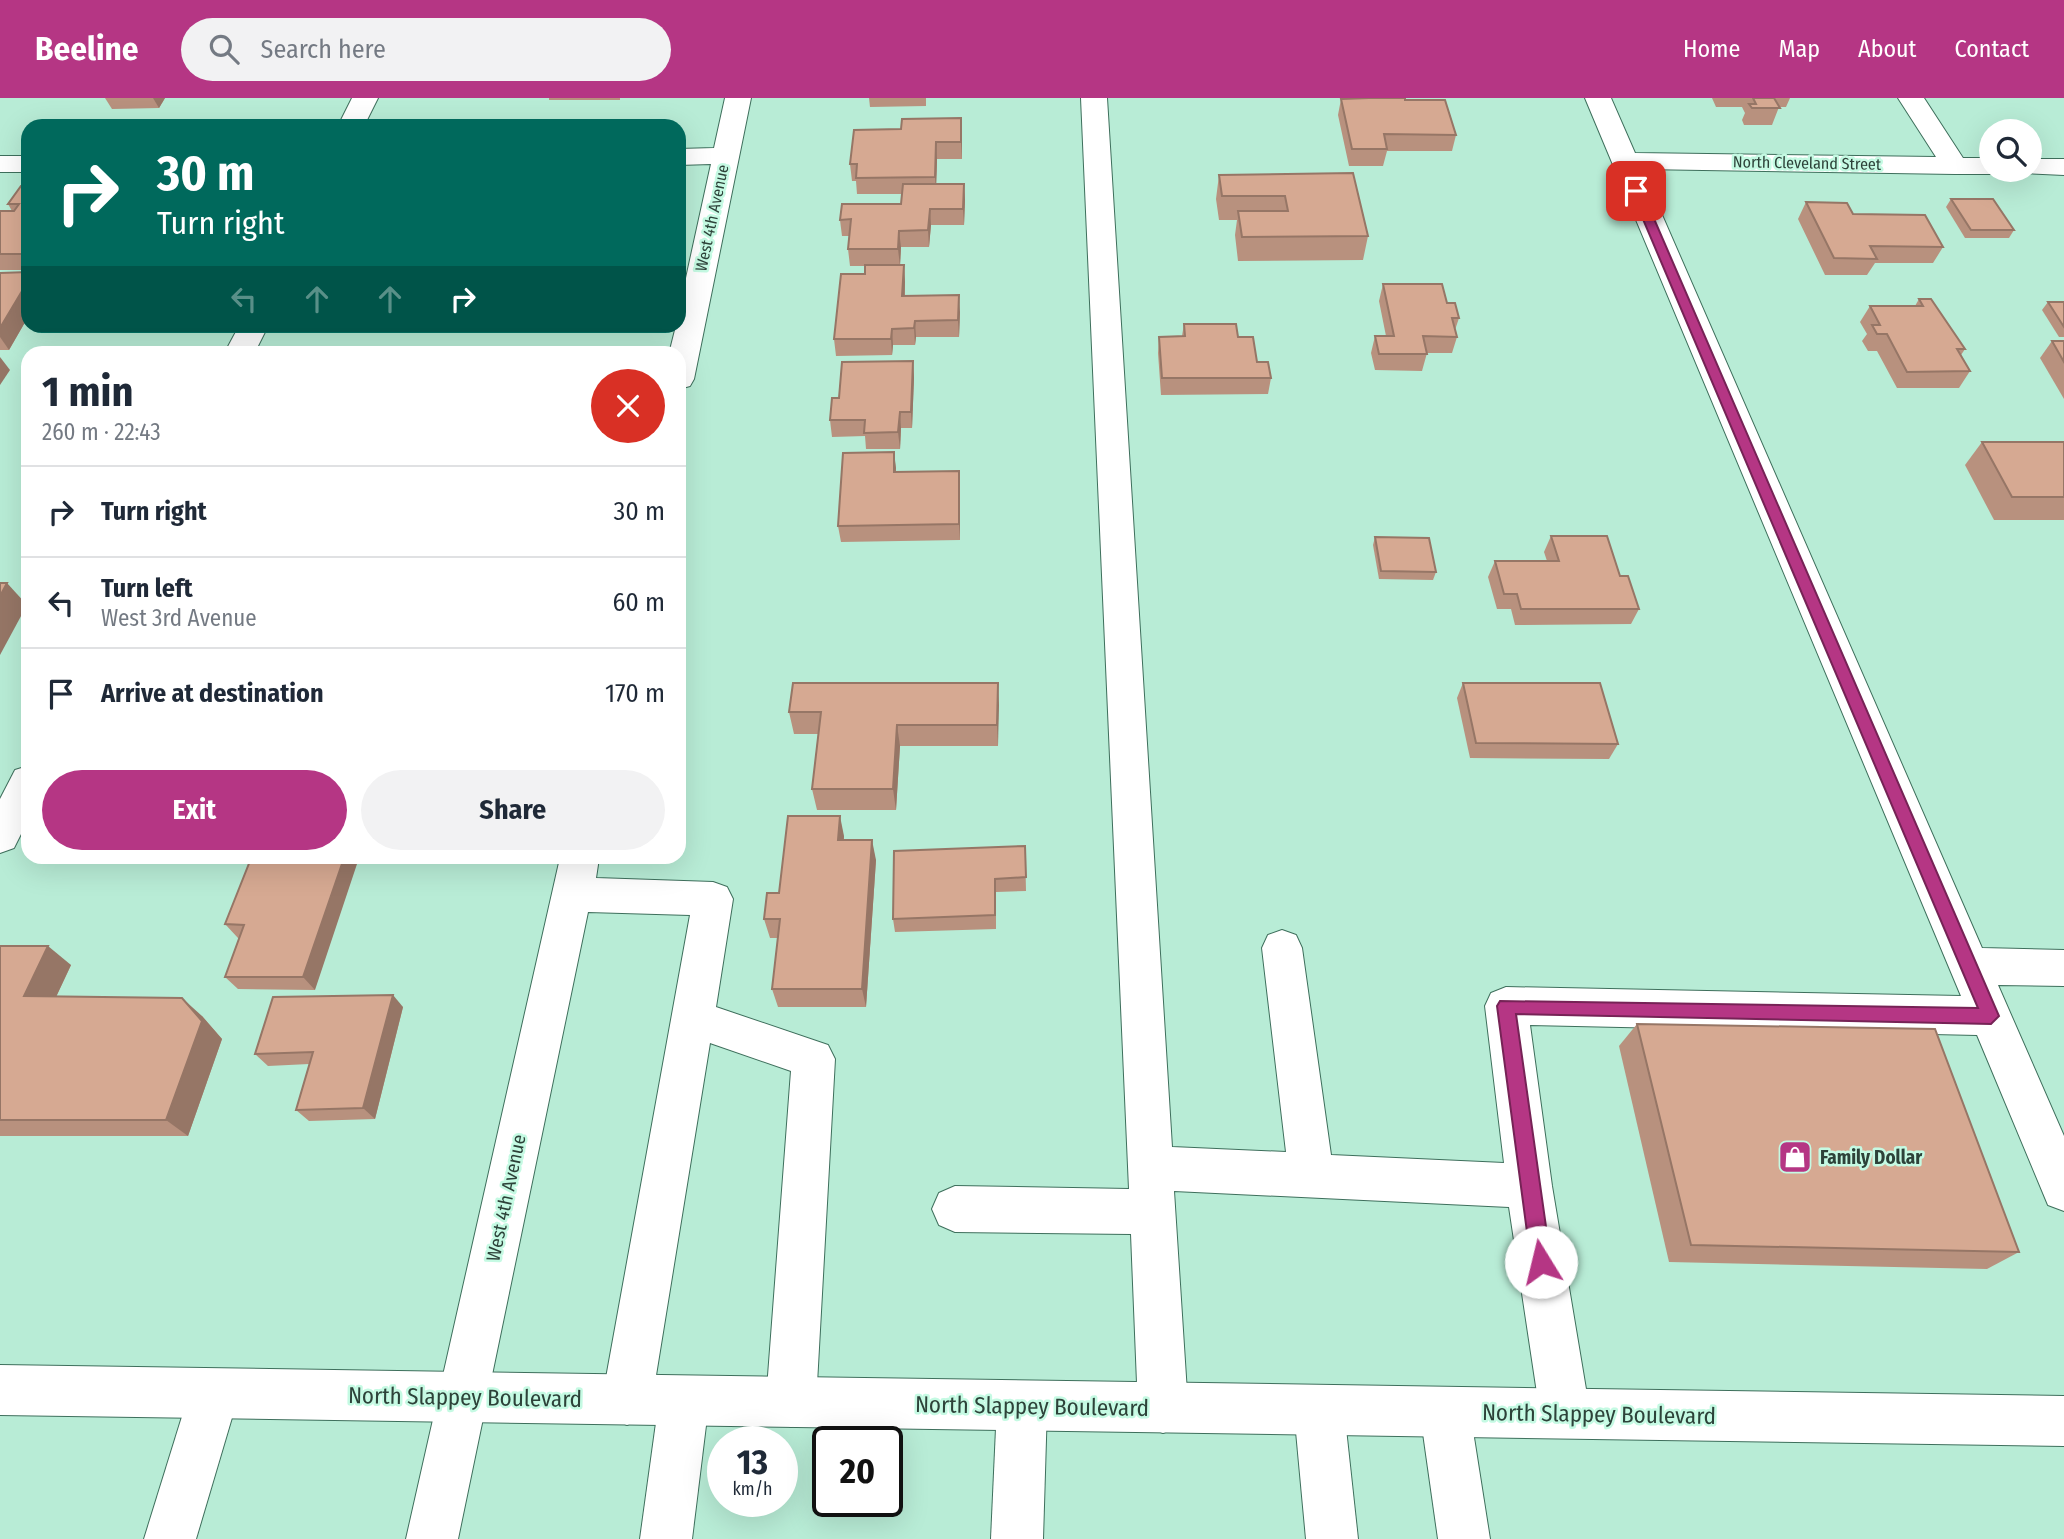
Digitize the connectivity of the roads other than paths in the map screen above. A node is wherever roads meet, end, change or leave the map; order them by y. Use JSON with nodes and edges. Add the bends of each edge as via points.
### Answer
{"nodes":[{"id":1,"x":365,"y":98,"type":"edge"},
{"id":2,"x":738,"y":98,"type":"edge"},
{"id":3,"x":1094,"y":98,"type":"edge"},
{"id":4,"x":1598,"y":98,"type":"edge"},
{"id":5,"x":1911,"y":98,"type":"edge"},
{"id":6,"x":354,"y":119,"type":"edge"},
{"id":7,"x":725,"y":156,"type":"junction"},
{"id":8,"x":686,"y":158,"type":"edge"},
{"id":9,"x":1623,"y":161,"type":"junction"},
{"id":10,"x":0,"y":164,"type":"edge"},
{"id":11,"x":21,"y":164,"type":"edge"},
{"id":12,"x":1955,"y":166,"type":"junction"},
{"id":13,"x":1979,"y":166,"type":"edge"},
{"id":14,"x":2042,"y":167,"type":"edge"},
{"id":15,"x":2064,"y":167,"type":"edge"},
{"id":16,"x":686,"y":346,"type":"edge"},
{"id":17,"x":21,"y":795,"type":"edge"},
{"id":18,"x":0,"y":837,"type":"edge"},
{"id":19,"x":577,"y":876,"type":"edge"},
{"id":20,"x":1282,"y":948,"type":"dead end"},
{"id":21,"x":1969,"y":966,"type":"junction"},
{"id":22,"x":2064,"y":968,"type":"edge"},
{"id":23,"x":1991,"y":1016,"type":"junction"},
{"id":24,"x":692,"y":1018,"type":"junction"},
{"id":25,"x":1311,"y":1176,"type":"junction"},
{"id":26,"x":1529,"y":1186,"type":"junction"},
{"id":27,"x":2064,"y":1189,"type":"edge"},
{"id":28,"x":1151,"y":1190,"type":"junction"},
{"id":29,"x":955,"y":1209,"type":"dead end"},
{"id":30,"x":0,"y":1391,"type":"edge"},
{"id":31,"x":214,"y":1394,"type":"junction"},
{"id":32,"x":462,"y":1397,"type":"junction"},
{"id":33,"x":627,"y":1400,"type":"junction"},
{"id":34,"x":684,"y":1401,"type":"junction"},
{"id":35,"x":791,"y":1402,"type":"junction"},
{"id":36,"x":1022,"y":1406,"type":"junction"},
{"id":37,"x":1163,"y":1408,"type":"junction"},
{"id":38,"x":1320,"y":1410,"type":"junction"},
{"id":39,"x":1445,"y":1412,"type":"junction"},
{"id":40,"x":1565,"y":1413,"type":"junction"},
{"id":41,"x":2064,"y":1421,"type":"edge"},
{"id":42,"x":170,"y":1539,"type":"edge"},
{"id":43,"x":432,"y":1539,"type":"edge"},
{"id":44,"x":666,"y":1539,"type":"edge"},
{"id":45,"x":1017,"y":1539,"type":"edge"},
{"id":46,"x":1332,"y":1539,"type":"edge"},
{"id":47,"x":1464,"y":1539,"type":"edge"}],
"edges":[{"from":1,"to":6,"type":"street"},
{"from":2,"to":7,"type":"street","name":"West 4th Avenue"},
{"from":3,"to":28,"type":"street"},
{"from":4,"to":9,"type":"street"},
{"from":5,"to":12,"type":"street"},
{"from":7,"to":8,"type":"street"},
{"from":7,"to":16,"type":"street","name":"West 4th Avenue"},
{"from":9,"to":12,"type":"street","name":"North Cleveland Street"},
{"from":9,"to":21,"type":"street"},
{"from":10,"to":11,"type":"street"},
{"from":12,"to":13,"type":"street","name":"North Cleveland Street"},
{"from":14,"to":15,"type":"street"},
{"from":17,"to":18,"type":"street"},
{"from":19,"to":24,"type":"street","via":[[713,899]]},
{"from":19,"to":32,"type":"street","name":"West 4th Avenue"},
{"from":20,"to":25,"type":"street"},
{"from":21,"to":22,"type":"street"},
{"from":21,"to":23,"type":"street"},
{"from":23,"to":26,"type":"street","via":[[1506,1006]]},
{"from":23,"to":27,"type":"street"},
{"from":24,"to":33,"type":"street"},
{"from":24,"to":35,"type":"street","via":[[813,1059]]},
{"from":25,"to":26,"type":"street"},
{"from":25,"to":28,"type":"street"},
{"from":26,"to":40,"type":"street"},
{"from":28,"to":29,"type":"street"},
{"from":28,"to":37,"type":"street"},
{"from":30,"to":31,"type":"street","name":"North Slappey Boulevard"},
{"from":31,"to":32,"type":"street","name":"North Slappey Boulevard"},
{"from":31,"to":42,"type":"street"},
{"from":32,"to":33,"type":"street","name":"North Slappey Boulevard"},
{"from":32,"to":43,"type":"street","name":"West 4th Avenue"},
{"from":33,"to":34,"type":"street","name":"North Slappey Boulevard"},
{"from":34,"to":35,"type":"street","name":"North Slappey Boulevard"},
{"from":34,"to":44,"type":"street"},
{"from":35,"to":36,"type":"street","name":"North Slappey Boulevard"},
{"from":36,"to":37,"type":"street","name":"North Slappey Boulevard"},
{"from":36,"to":45,"type":"street"},
{"from":37,"to":38,"type":"street","name":"North Slappey Boulevard"},
{"from":38,"to":39,"type":"street","name":"North Slappey Boulevard"},
{"from":38,"to":46,"type":"street"},
{"from":39,"to":40,"type":"street","name":"North Slappey Boulevard"},
{"from":39,"to":47,"type":"street"},
{"from":40,"to":41,"type":"street","name":"North Slappey Boulevard"}]}
